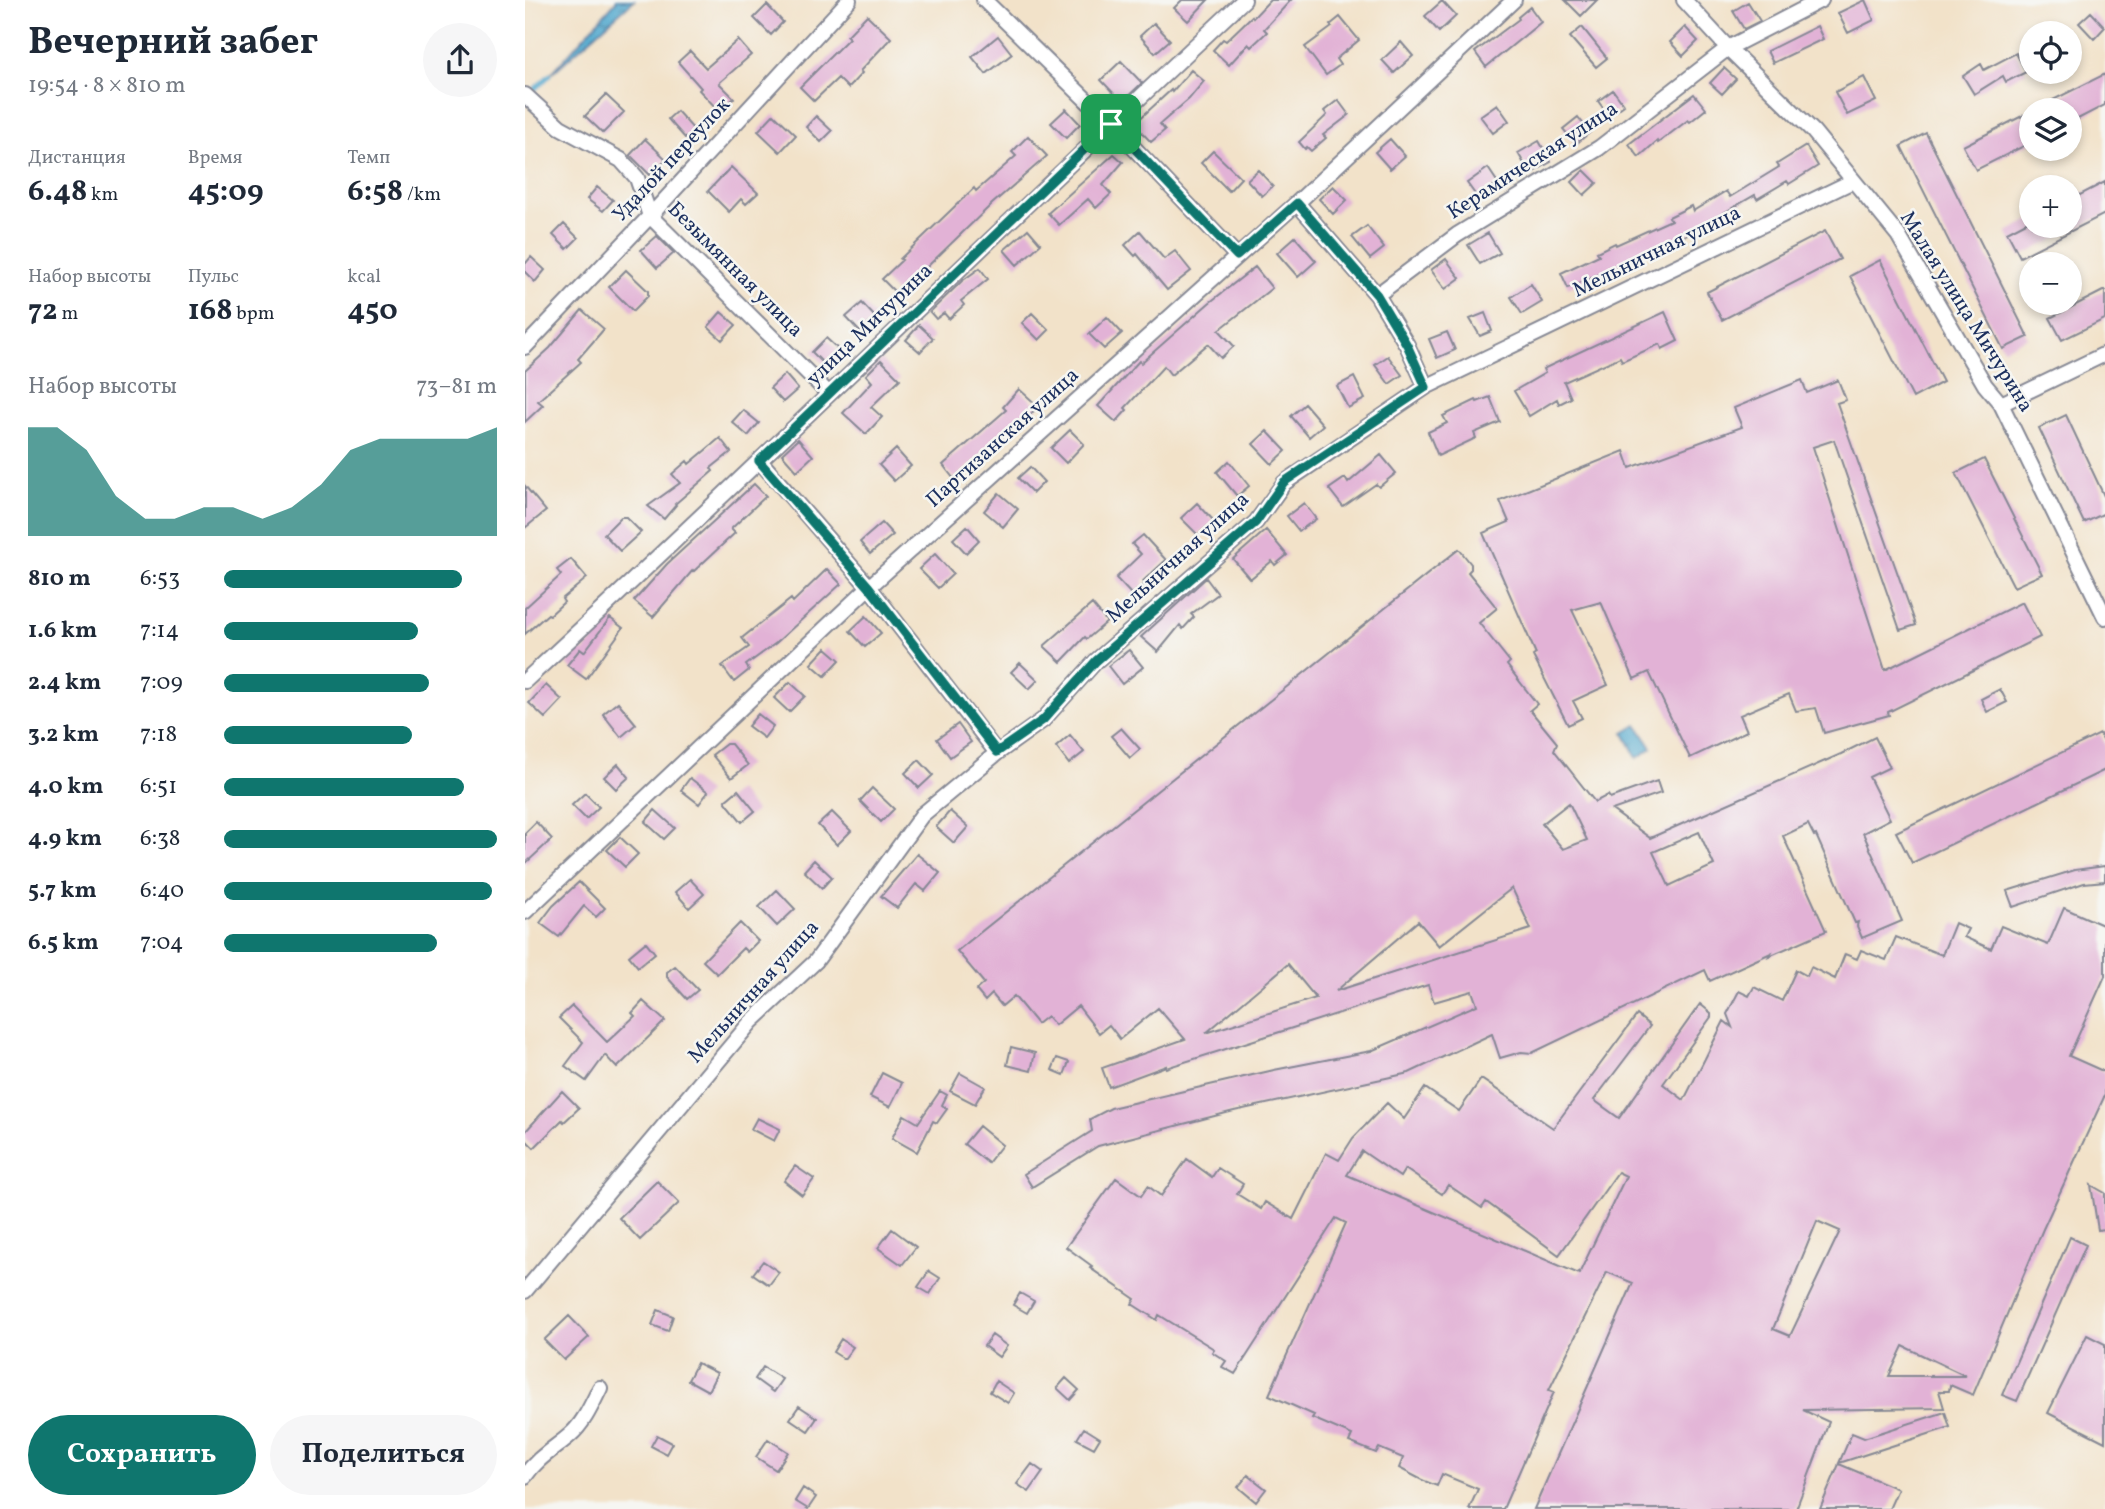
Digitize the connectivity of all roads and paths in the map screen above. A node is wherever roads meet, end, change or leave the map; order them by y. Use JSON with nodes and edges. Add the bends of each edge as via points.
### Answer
{"nodes":[{"id":1,"x":849,"y":0,"type":"edge"},
{"id":2,"x":984,"y":0,"type":"edge"},
{"id":3,"x":1244,"y":0,"type":"edge"},
{"id":4,"x":1514,"y":0,"type":"edge"},
{"id":5,"x":1684,"y":0,"type":"edge"},
{"id":6,"x":1821,"y":0,"type":"edge"},
{"id":7,"x":1728,"y":48,"type":"junction"},
{"id":8,"x":525,"y":95,"type":"edge"},
{"id":9,"x":1111,"y":124,"type":"junction"},
{"id":10,"x":1853,"y":181,"type":"junction"},
{"id":11,"x":1297,"y":203,"type":"junction"},
{"id":12,"x":650,"y":216,"type":"junction"},
{"id":13,"x":1237,"y":256,"type":"junction"},
{"id":14,"x":1377,"y":295,"type":"junction"},
{"id":15,"x":525,"y":347,"type":"edge"},
{"id":16,"x":2105,"y":354,"type":"edge"},
{"id":17,"x":1426,"y":387,"type":"junction"},
{"id":18,"x":829,"y":394,"type":"junction"},
{"id":19,"x":2001,"y":404,"type":"junction"},
{"id":20,"x":759,"y":461,"type":"junction"},
{"id":21,"x":869,"y":587,"type":"junction"},
{"id":22,"x":2105,"y":617,"type":"edge"},
{"id":23,"x":525,"y":681,"type":"edge"},
{"id":24,"x":997,"y":752,"type":"junction"},
{"id":25,"x":525,"y":912,"type":"edge"},
{"id":26,"x":525,"y":1292,"type":"edge"},
{"id":27,"x":600,"y":1388,"type":"dead end"},
{"id":28,"x":525,"y":1476,"type":"edge"}],
"edges":[{"from":1,"to":12,"type":"street","name":"Удалой переулок"},
{"from":2,"to":9,"type":"street"},
{"from":3,"to":9,"type":"street","name":"улица Мичурина"},
{"from":4,"to":11,"type":"street","name":"Партизанская улица"},
{"from":5,"to":7,"type":"street","name":"Малая улица Мичурина"},
{"from":6,"to":7,"type":"street","name":"Керамическая улица"},
{"from":7,"to":10,"type":"street","name":"Малая улица Мичурина","via":[[1813,131]]},
{"from":7,"to":14,"type":"street","name":"Керамическая улица","via":[[1599,148],[1457,235]]},
{"from":8,"to":12,"type":"street","name":"Безымянная улица","via":[[560,128],[621,160],[637,178]]},
{"from":9,"to":13,"type":"street"},
{"from":9,"to":18,"type":"street","name":"улица Мичурина"},
{"from":10,"to":17,"type":"street","name":"Мельничная улица"},
{"from":10,"to":19,"type":"street","name":"Малая улица Мичурина","via":[[1898,235],[1985,385]]},
{"from":11,"to":13,"type":"street","name":"Партизанская улица"},
{"from":11,"to":14,"type":"street"},
{"from":12,"to":15,"type":"street","name":"Удалой переулок"},
{"from":12,"to":18,"type":"street","name":"Безымянная улица"},
{"from":13,"to":21,"type":"street","name":"Партизанская улица"},
{"from":14,"to":17,"type":"street"},
{"from":16,"to":19,"type":"street"},
{"from":17,"to":24,"type":"street","name":"Мельничная улица","via":[[1284,482],[1256,522],[1096,661],[1043,720]]},
{"from":18,"to":20,"type":"street","name":"улица Мичурина"},
{"from":19,"to":22,"type":"street","name":"Малая улица Мичурина"},
{"from":20,"to":21,"type":"street"},
{"from":20,"to":23,"type":"street","name":"улица Мичурина"},
{"from":21,"to":24,"type":"street"},
{"from":21,"to":25,"type":"street","name":"Партизанская улица"},
{"from":24,"to":26,"type":"street","name":"Мельничная улица","via":[[922,816],[816,961],[751,1022]]},
{"from":27,"to":28,"type":"street","via":[[572,1433]]}]}
